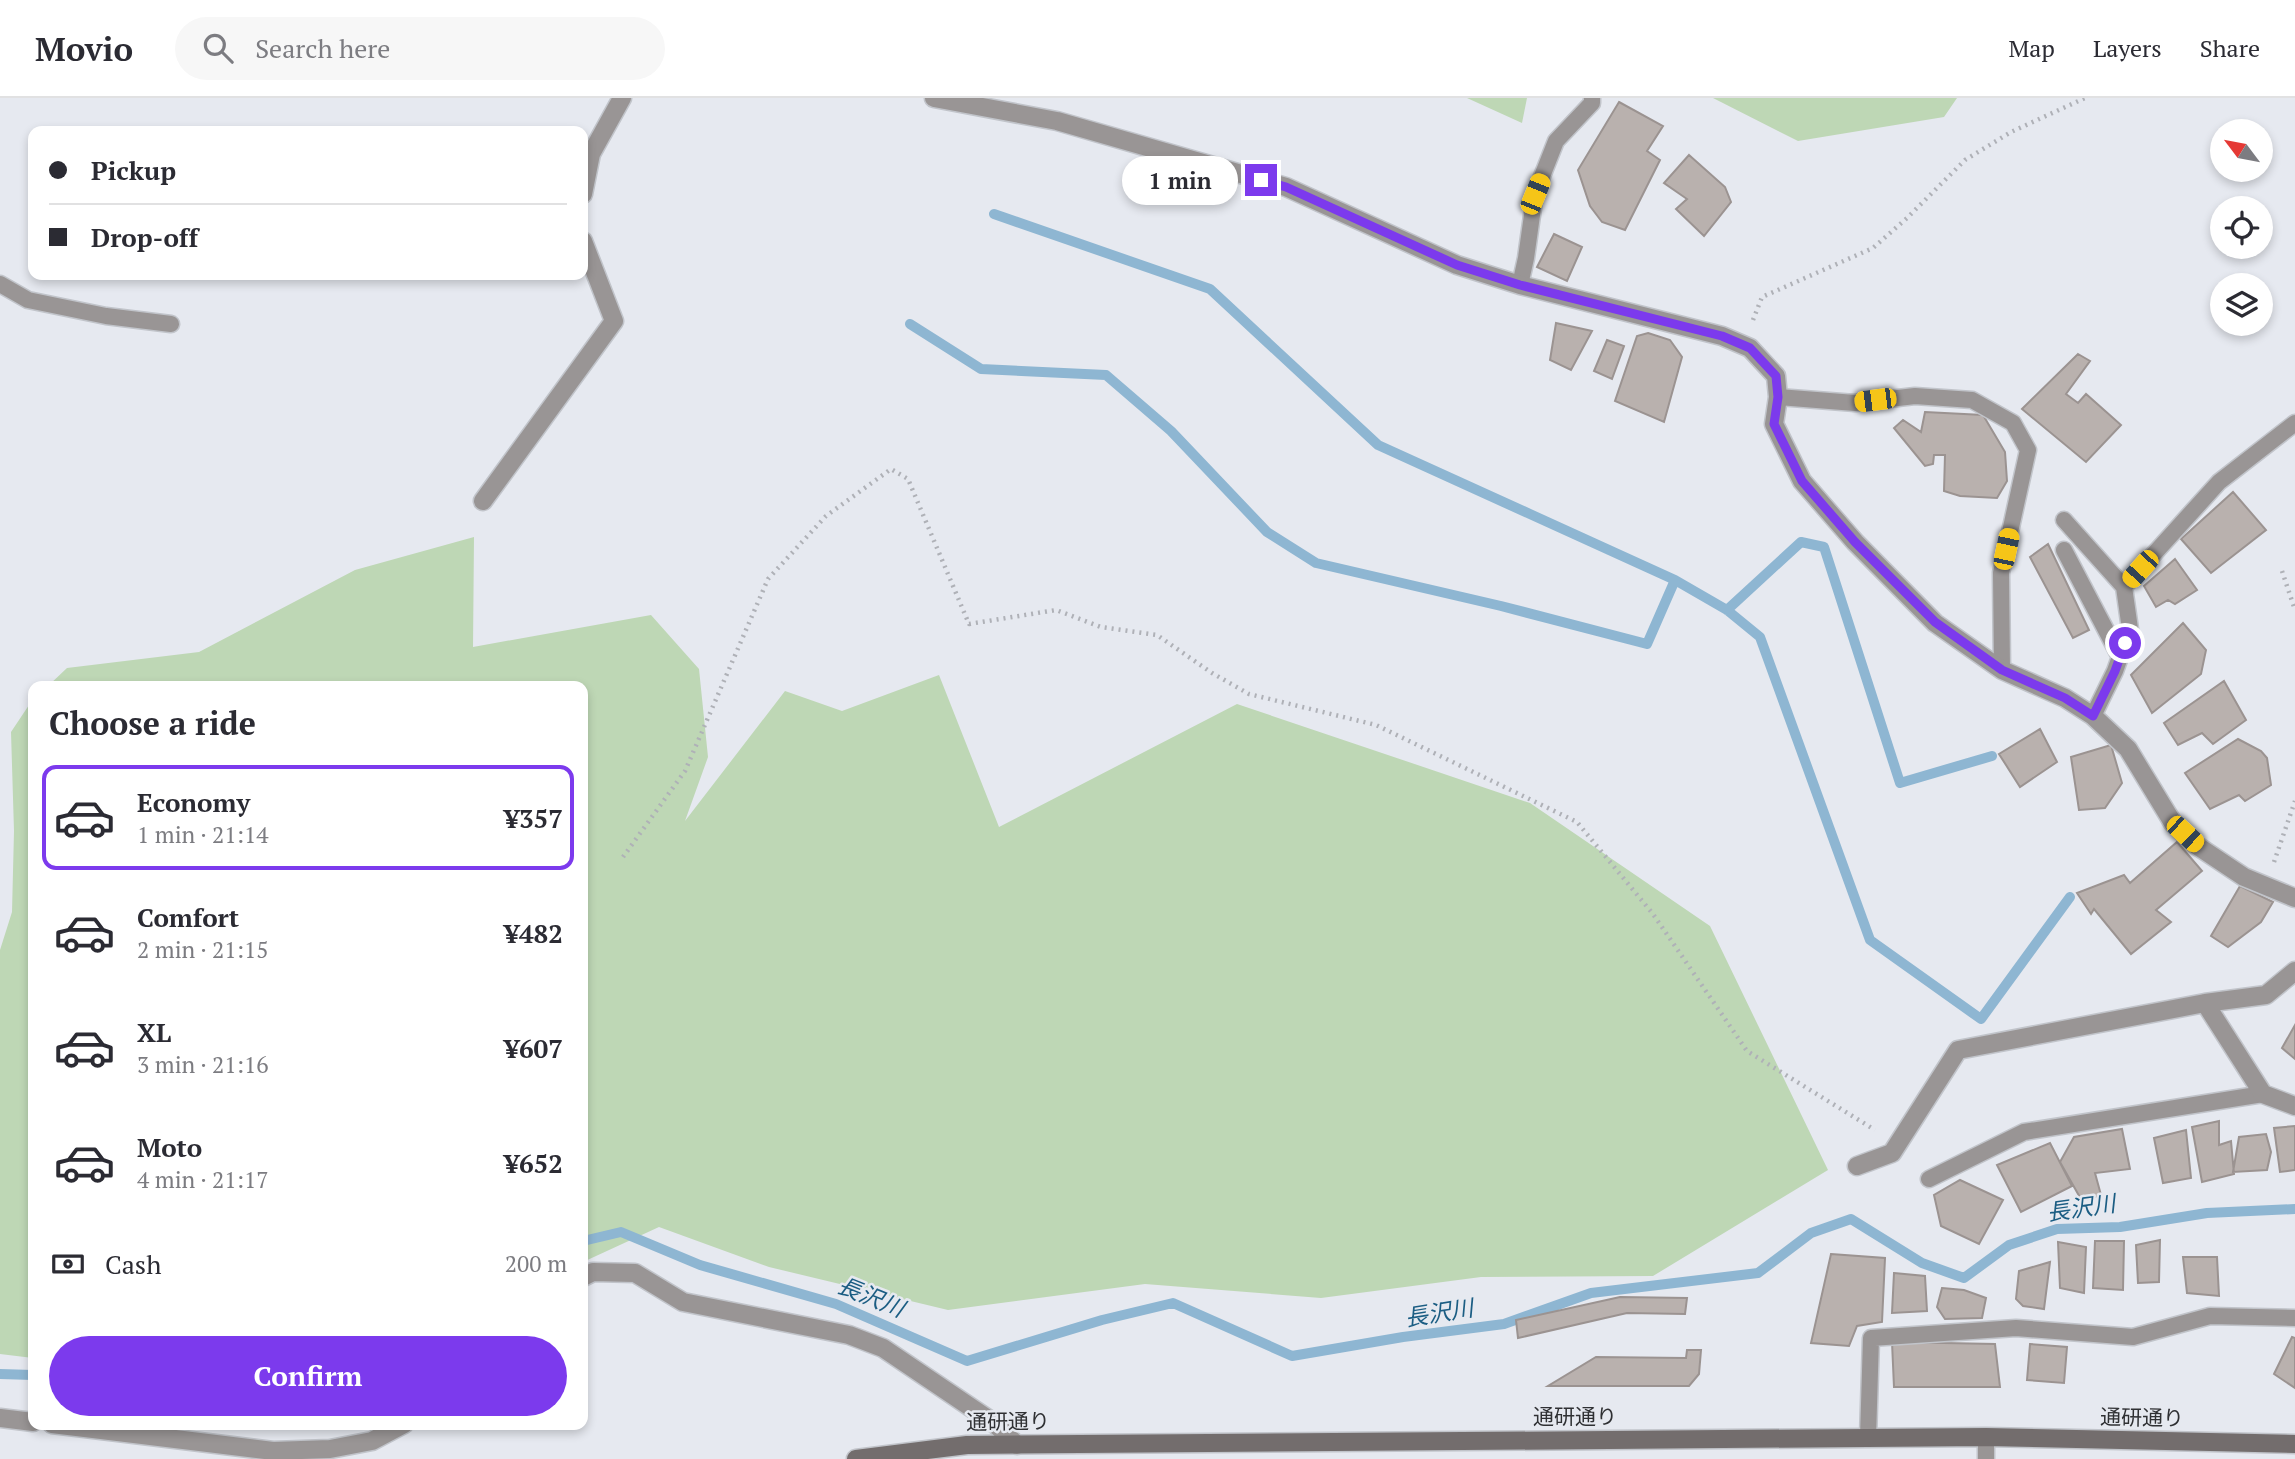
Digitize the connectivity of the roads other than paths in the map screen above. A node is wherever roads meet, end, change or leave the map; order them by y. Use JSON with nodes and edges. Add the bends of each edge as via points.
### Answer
{"nodes":[{"id":1,"x":622,"y":98,"type":"edge"},
{"id":2,"x":934,"y":98,"type":"edge"},
{"id":3,"x":1592,"y":98,"type":"edge"},
{"id":4,"x":588,"y":172,"type":"edge"},
{"id":5,"x":588,"y":254,"type":"edge"},
{"id":6,"x":0,"y":284,"type":"edge"},
{"id":7,"x":1520,"y":285,"type":"junction"},
{"id":8,"x":171,"y":324,"type":"dead end"},
{"id":9,"x":1778,"y":397,"type":"junction"},
{"id":10,"x":2295,"y":423,"type":"edge"},
{"id":11,"x":483,"y":501,"type":"dead end"},
{"id":12,"x":2064,"y":520,"type":"dead end"},
{"id":13,"x":2064,"y":550,"type":"dead end"},
{"id":14,"x":2124,"y":587,"type":"junction"},
{"id":15,"x":2120,"y":657,"type":"junction"},
{"id":16,"x":2002,"y":670,"type":"junction"},
{"id":17,"x":2093,"y":716,"type":"junction"},
{"id":18,"x":2295,"y":898,"type":"edge"},
{"id":19,"x":2295,"y":971,"type":"edge"},
{"id":20,"x":2205,"y":1003,"type":"junction"},
{"id":21,"x":2263,"y":1094,"type":"junction"},
{"id":22,"x":2295,"y":1106,"type":"edge"},
{"id":23,"x":1857,"y":1166,"type":"dead end"},
{"id":24,"x":1929,"y":1179,"type":"dead end"},
{"id":25,"x":588,"y":1275,"type":"edge"},
{"id":26,"x":2295,"y":1318,"type":"edge"},
{"id":27,"x":0,"y":1418,"type":"edge"},
{"id":28,"x":28,"y":1421,"type":"edge"},
{"id":29,"x":101,"y":1430,"type":"edge"},
{"id":30,"x":393,"y":1430,"type":"edge"},
{"id":31,"x":1986,"y":1437,"type":"junction"},
{"id":32,"x":1868,"y":1438,"type":"junction"},
{"id":33,"x":2295,"y":1444,"type":"edge"},
{"id":34,"x":1017,"y":1445,"type":"junction"},
{"id":35,"x":856,"y":1459,"type":"edge"},
{"id":36,"x":1986,"y":1459,"type":"edge"}],
"edges":[{"from":1,"to":4,"type":"street","via":[[592,154]]},
{"from":2,"to":7,"type":"street","via":[[1057,121],[1286,187],[1457,265]]},
{"from":3,"to":7,"type":"lane","via":[[1556,141],[1535,194]]},
{"from":5,"to":11,"type":"street","via":[[614,321]]},
{"from":6,"to":8,"type":"lane","via":[[28,300]]},
{"from":7,"to":9,"type":"street","via":[[1722,336],[1750,348],[1776,376]]},
{"from":9,"to":16,"type":"street","via":[[1774,424],[1802,481],[1935,622]]},
{"from":9,"to":16,"type":"lane","via":[[1855,403],[1915,396],[1972,400],[2014,423],[2028,450],[2001,573]]},
{"from":10,"to":14,"type":"lane","via":[[2219,482]]},
{"from":12,"to":14,"type":"lane"},
{"from":13,"to":15,"type":"lane"},
{"from":14,"to":15,"type":"lane","via":[[2130,629]]},
{"from":15,"to":17,"type":"lane"},
{"from":16,"to":17,"type":"street"},
{"from":17,"to":18,"type":"street","via":[[2128,749],[2173,823],[2196,845],[2244,877]]},
{"from":19,"to":20,"type":"street","via":[[2266,995]]},
{"from":20,"to":21,"type":"street"},
{"from":20,"to":23,"type":"street","via":[[1958,1050],[1892,1153]]},
{"from":21,"to":22,"type":"street"},
{"from":21,"to":24,"type":"lane","via":[[2024,1132]]},
{"from":25,"to":34,"type":"street","via":[[635,1273],[683,1302],[872,1343],[993,1423]]},
{"from":26,"to":32,"type":"lane","via":[[2210,1316],[2133,1337],[2016,1328],[1871,1338]]},
{"from":27,"to":28,"type":"street"},
{"from":29,"to":30,"type":"street","via":[[273,1451],[330,1449],[372,1441]]},
{"from":31,"to":32,"type":"street","name":"通研通り"},
{"from":31,"to":33,"type":"street","name":"通研通り"},
{"from":31,"to":36,"type":"lane"},
{"from":32,"to":34,"type":"street","name":"通研通り"},
{"from":34,"to":35,"type":"street","name":"通研通り","via":[[967,1445]]}]}
